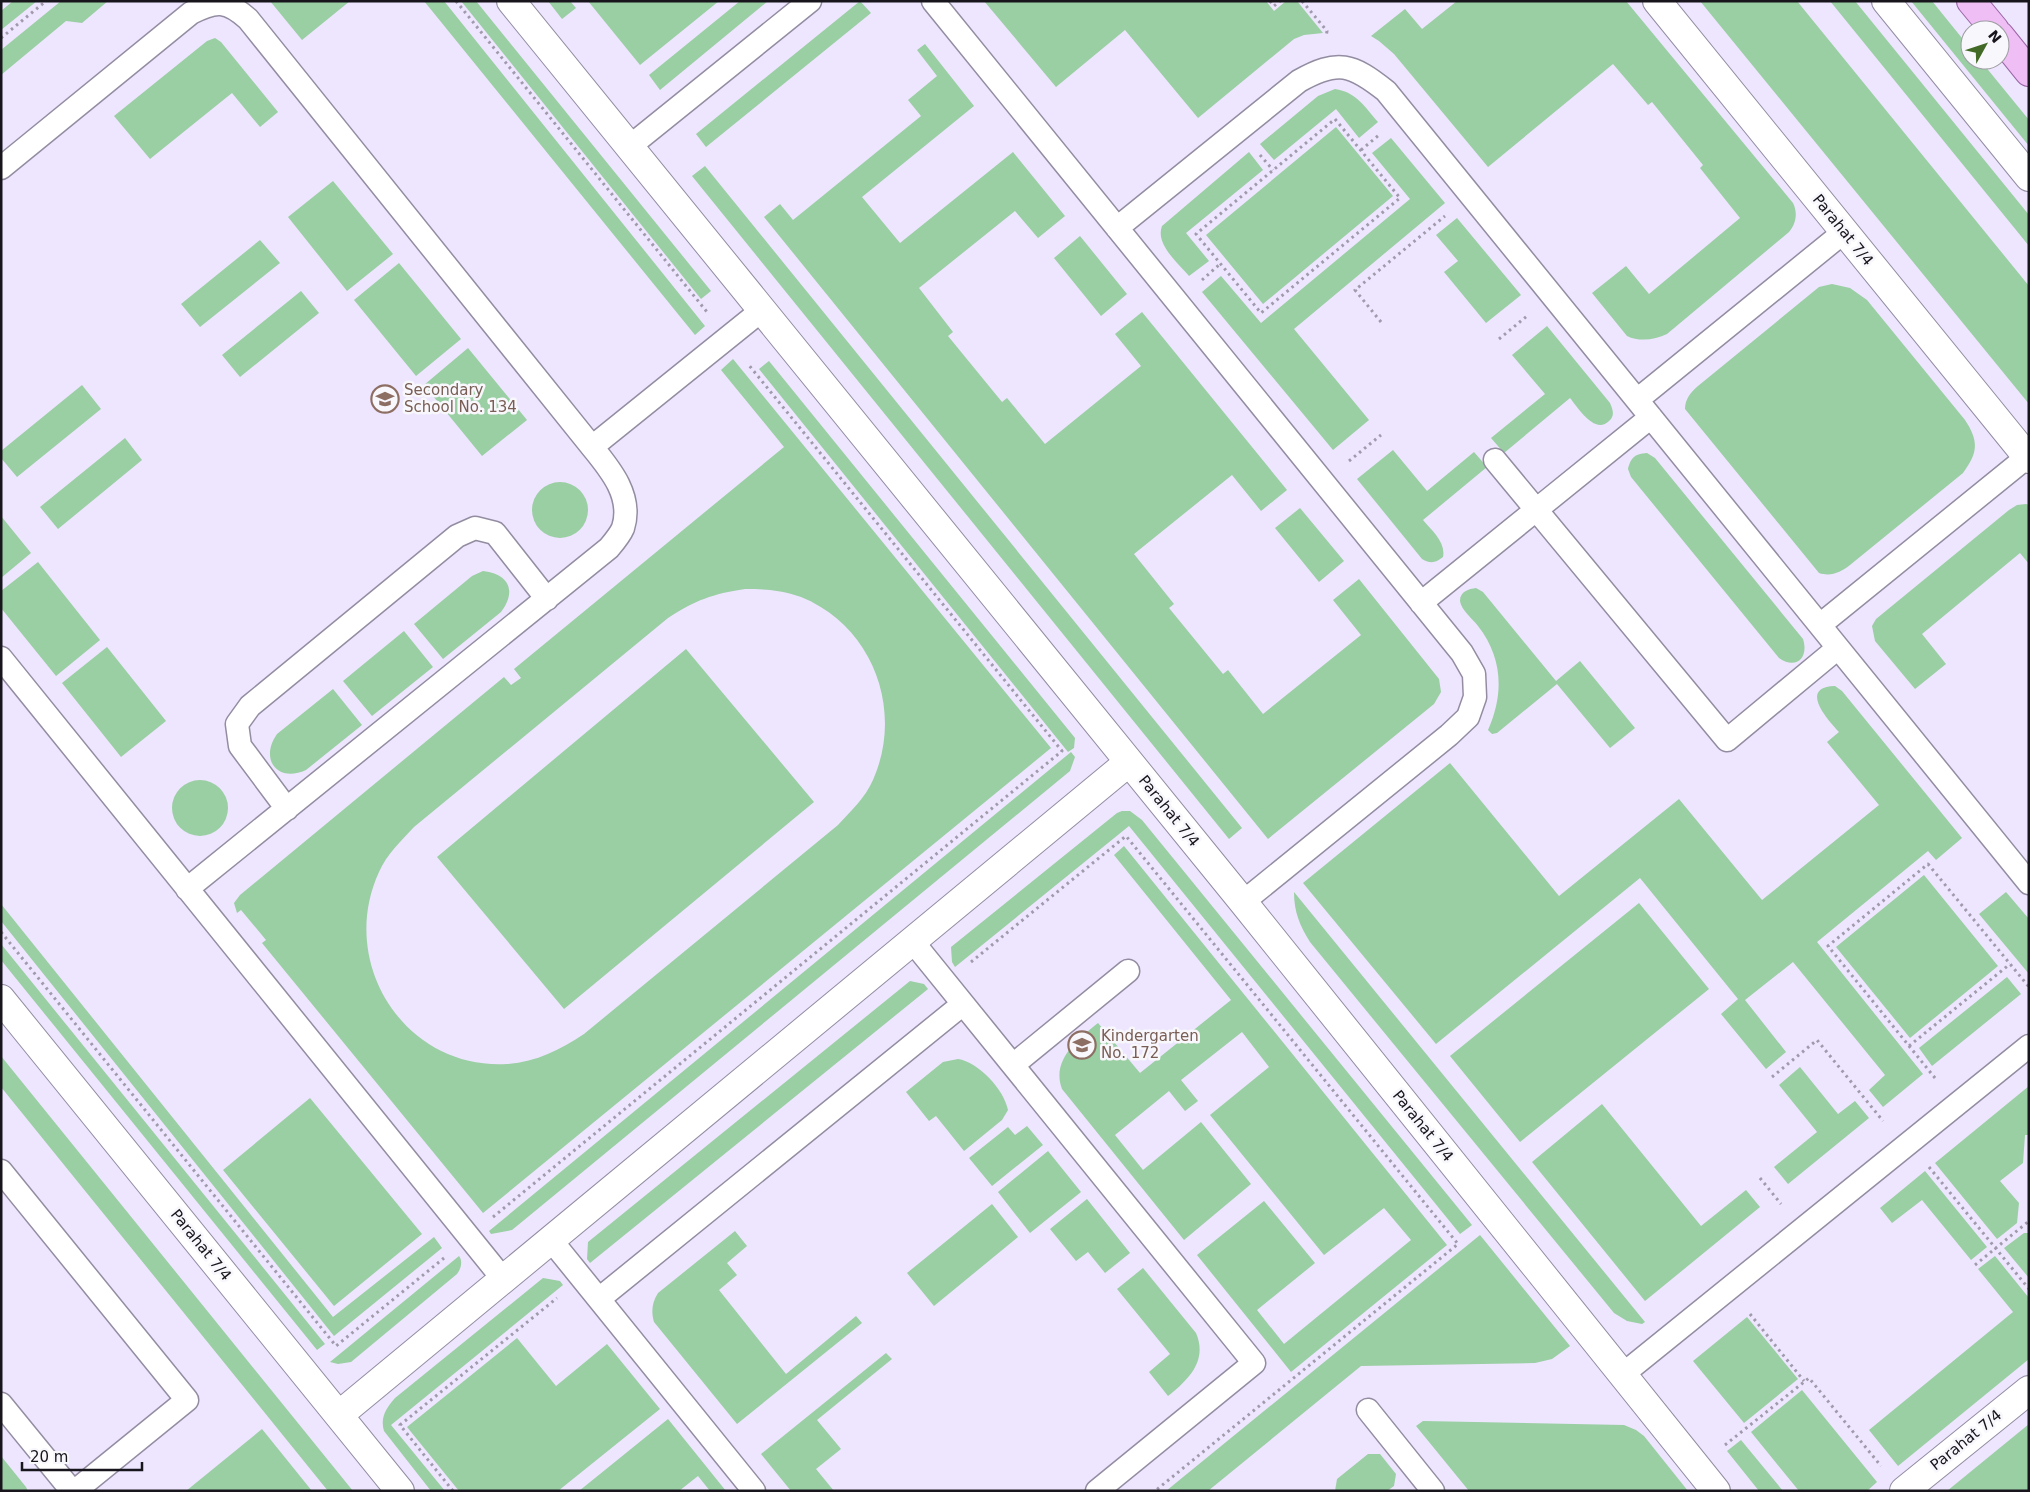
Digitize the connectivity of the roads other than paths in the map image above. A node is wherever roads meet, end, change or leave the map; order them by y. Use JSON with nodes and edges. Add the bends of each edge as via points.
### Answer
{"nodes":[{"id":1,"x":511,"y":1,"type":"edge"},
{"id":2,"x":810,"y":1,"type":"edge"},
{"id":3,"x":933,"y":1,"type":"edge"},
{"id":4,"x":1657,"y":1,"type":"edge"},
{"id":5,"x":1886,"y":1,"type":"edge"},
{"id":6,"x":1971,"y":1,"type":"edge"},
{"id":7,"x":1987,"y":20,"type":"edge"},
{"id":8,"x":2010,"y":48,"type":"edge"},
{"id":9,"x":2029,"y":72,"type":"edge"},
{"id":10,"x":630,"y":147,"type":"junction"},
{"id":11,"x":1,"y":168,"type":"edge"},
{"id":12,"x":2029,"y":177,"type":"edge"},
{"id":13,"x":1117,"y":228,"type":"junction"},
{"id":14,"x":1844,"y":232,"type":"junction"},
{"id":15,"x":762,"y":310,"type":"junction"},
{"id":16,"x":1637,"y":400,"type":"junction"},
{"id":17,"x":1651,"y":417,"type":"junction"},
{"id":18,"x":592,"y":447,"type":"junction"},
{"id":19,"x":2028,"y":458,"type":"edge"},
{"id":20,"x":1495,"y":460,"type":"dead end"},
{"id":21,"x":1536,"y":510,"type":"junction"},
{"id":22,"x":547,"y":599,"type":"junction"},
{"id":23,"x":1421,"y":603,"type":"junction"},
{"id":24,"x":1820,"y":625,"type":"junction"},
{"id":25,"x":1838,"y":648,"type":"junction"},
{"id":26,"x":1,"y":658,"type":"edge"},
{"id":27,"x":1130,"y":762,"type":"junction"},
{"id":28,"x":287,"y":809,"type":"junction"},
{"id":29,"x":2029,"y":883,"type":"edge"},
{"id":30,"x":187,"y":889,"type":"junction"},
{"id":31,"x":1244,"y":902,"type":"junction"},
{"id":32,"x":913,"y":942,"type":"junction"},
{"id":33,"x":1128,"y":971,"type":"dead end"},
{"id":34,"x":1,"y":999,"type":"edge"},
{"id":35,"x":963,"y":1004,"type":"junction"},
{"id":36,"x":2029,"y":1046,"type":"edge"},
{"id":37,"x":1013,"y":1065,"type":"junction"},
{"id":38,"x":1,"y":1171,"type":"edge"},
{"id":39,"x":551,"y":1240,"type":"junction"},
{"id":40,"x":503,"y":1279,"type":"junction"},
{"id":41,"x":599,"y":1299,"type":"junction"},
{"id":42,"x":1622,"y":1375,"type":"junction"},
{"id":43,"x":2029,"y":1390,"type":"edge"},
{"id":44,"x":1,"y":1404,"type":"edge"},
{"id":45,"x":1368,"y":1410,"type":"dead end"},
{"id":46,"x":338,"y":1415,"type":"junction"},
{"id":47,"x":73,"y":1491,"type":"edge"},
{"id":48,"x":400,"y":1491,"type":"edge"},
{"id":49,"x":754,"y":1491,"type":"edge"},
{"id":50,"x":1097,"y":1491,"type":"edge"},
{"id":51,"x":1433,"y":1491,"type":"edge"},
{"id":52,"x":1716,"y":1491,"type":"edge"},
{"id":53,"x":1904,"y":1491,"type":"edge"}],
"edges":[{"from":1,"to":10,"type":"street","name":"Parahat 7/4"},
{"from":2,"to":10,"type":"lane"},
{"from":3,"to":13,"type":"lane"},
{"from":4,"to":14,"type":"street","name":"Parahat 7/4"},
{"from":5,"to":12,"type":"street"},
{"from":6,"to":7,"type":"main road"},
{"from":8,"to":9,"type":"main road"},
{"from":10,"to":15,"type":"street","name":"Parahat 7/4"},
{"from":11,"to":18,"type":"lane","via":[[191,13],[206,4],[221,2],[236,8]]},
{"from":13,"to":16,"type":"lane","via":[[1299,81],[1319,70],[1343,67],[1367,76],[1386,91]]},
{"from":13,"to":23,"type":"lane"},
{"from":14,"to":16,"type":"lane"},
{"from":14,"to":19,"type":"street","name":"Parahat 7/4"},
{"from":15,"to":18,"type":"lane"},
{"from":15,"to":27,"type":"street","name":"Parahat 7/4"},
{"from":16,"to":17,"type":"lane"},
{"from":17,"to":21,"type":"lane"},
{"from":17,"to":24,"type":"lane"},
{"from":18,"to":22,"type":"lane","via":[[619,485],[626,510],[622,530],[609,548]]},
{"from":19,"to":24,"type":"lane"},
{"from":20,"to":21,"type":"lane"},
{"from":21,"to":23,"type":"lane"},
{"from":21,"to":25,"type":"lane","via":[[1727,740]]},
{"from":22,"to":28,"type":"lane"},
{"from":22,"to":28,"type":"lane","via":[[495,533],[476,528],[457,536],[250,706],[237,724],[240,746]]},
{"from":23,"to":31,"type":"lane","via":[[1462,653],[1474,674],[1475,697],[1468,717]]},
{"from":24,"to":25,"type":"lane"},
{"from":25,"to":29,"type":"lane"},
{"from":26,"to":30,"type":"lane"},
{"from":27,"to":31,"type":"street","name":"Parahat 7/4"},
{"from":27,"to":32,"type":"street"},
{"from":28,"to":30,"type":"lane"},
{"from":30,"to":40,"type":"lane"},
{"from":31,"to":42,"type":"street","name":"Parahat 7/4"},
{"from":32,"to":35,"type":"lane"},
{"from":32,"to":39,"type":"street"},
{"from":33,"to":37,"type":"lane"},
{"from":34,"to":46,"type":"street","name":"Parahat 7/4"},
{"from":35,"to":37,"type":"lane"},
{"from":35,"to":41,"type":"lane"},
{"from":36,"to":42,"type":"lane"},
{"from":37,"to":50,"type":"lane","via":[[1254,1363]]},
{"from":38,"to":47,"type":"lane","via":[[187,1400]]},
{"from":39,"to":40,"type":"street"},
{"from":39,"to":41,"type":"lane"},
{"from":40,"to":46,"type":"street"},
{"from":41,"to":49,"type":"lane"},
{"from":42,"to":52,"type":"street","name":"Parahat 7/4"},
{"from":43,"to":53,"type":"street","name":"Parahat 7/4"},
{"from":44,"to":47,"type":"lane"},
{"from":45,"to":51,"type":"lane"},
{"from":46,"to":48,"type":"street","name":"Parahat 7/4"}]}
